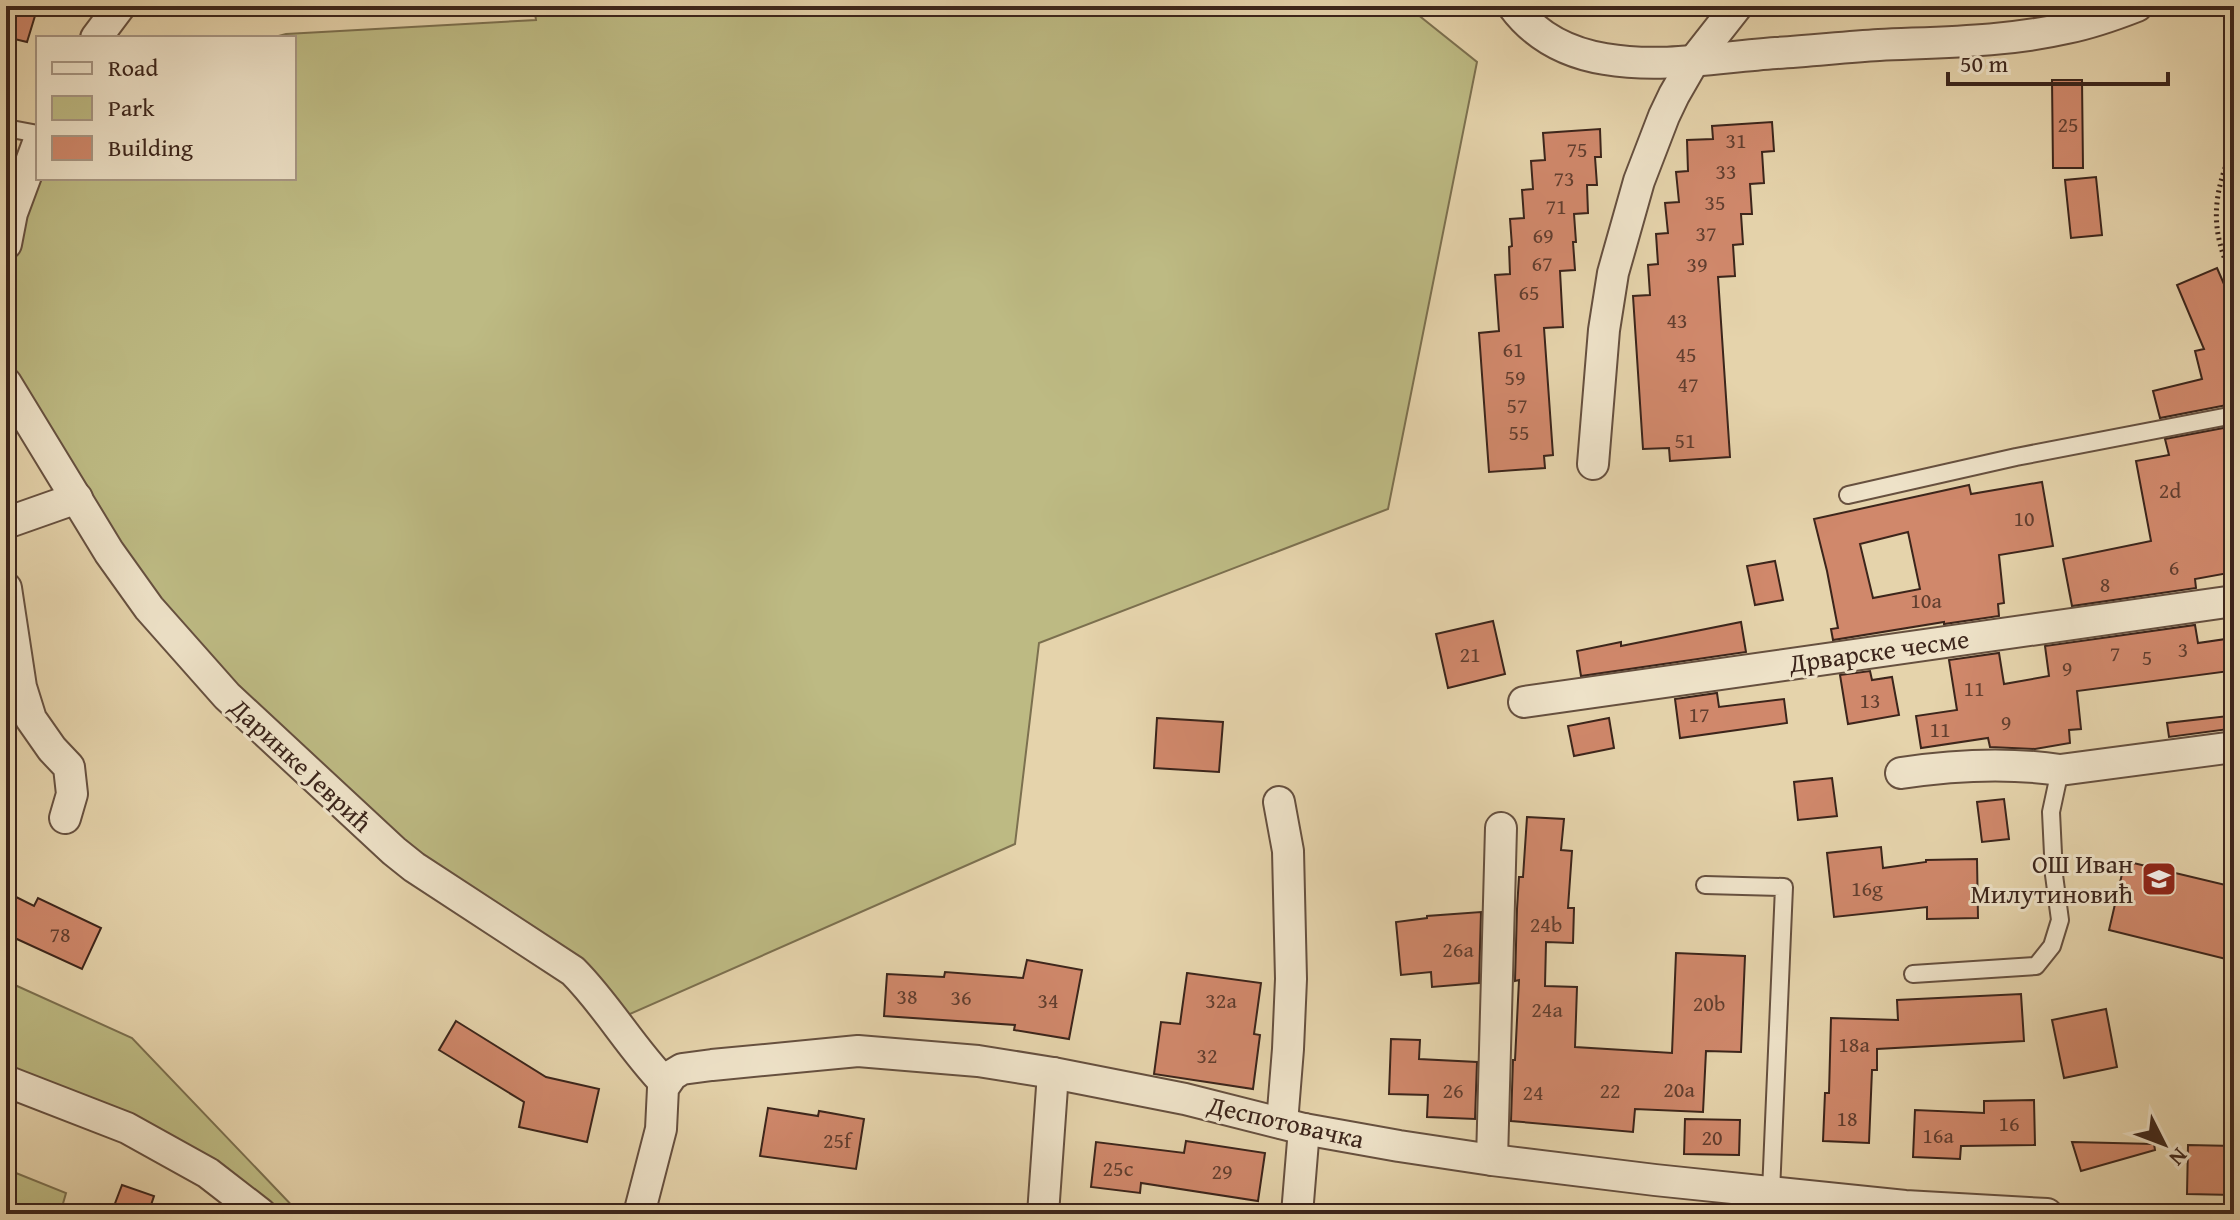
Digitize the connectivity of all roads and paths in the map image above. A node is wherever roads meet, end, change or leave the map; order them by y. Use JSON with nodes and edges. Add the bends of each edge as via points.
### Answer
{"nodes":[{"id":1,"x":120,"y":6,"type":"edge"},
{"id":2,"x":1513,"y":6,"type":"edge"},
{"id":3,"x":1737,"y":6,"type":"edge"},
{"id":4,"x":2137,"y":6,"type":"edge"},
{"id":5,"x":98,"y":36,"type":"edge"},
{"id":6,"x":1693,"y":62,"type":"junction"},
{"id":7,"x":6,"y":128,"type":"edge"},
{"id":8,"x":36,"y":134,"type":"edge"},
{"id":9,"x":2234,"y":145,"type":"edge"},
{"id":10,"x":36,"y":148,"type":"edge"},
{"id":11,"x":6,"y":244,"type":"edge"},
{"id":12,"x":2234,"y":280,"type":"edge"},
{"id":13,"x":6,"y":383,"type":"edge"},
{"id":14,"x":2234,"y":415,"type":"edge"},
{"id":15,"x":1593,"y":464,"type":"dead end"},
{"id":16,"x":1848,"y":495,"type":"dead end"},
{"id":17,"x":77,"y":498,"type":"junction"},
{"id":18,"x":6,"y":523,"type":"edge"},
{"id":19,"x":6,"y":588,"type":"edge"},
{"id":20,"x":2234,"y":601,"type":"edge"},
{"id":21,"x":1524,"y":702,"type":"dead end"},
{"id":22,"x":2234,"y":747,"type":"edge"},
{"id":23,"x":2060,"y":770,"type":"junction"},
{"id":24,"x":1901,"y":773,"type":"dead end"},
{"id":25,"x":1279,"y":802,"type":"dead end"},
{"id":26,"x":65,"y":818,"type":"dead end"},
{"id":27,"x":1501,"y":828,"type":"dead end"},
{"id":28,"x":1705,"y":885,"type":"dead end"},
{"id":29,"x":1913,"y":974,"type":"dead end"},
{"id":30,"x":1053,"y":1073,"type":"junction"},
{"id":31,"x":6,"y":1081,"type":"edge"},
{"id":32,"x":665,"y":1083,"type":"junction"},
{"id":33,"x":1293,"y":1126,"type":"junction"},
{"id":34,"x":1492,"y":1160,"type":"junction"},
{"id":35,"x":1771,"y":1192,"type":"junction"},
{"id":36,"x":1905,"y":1210,"type":"edge"},
{"id":37,"x":261,"y":1214,"type":"edge"},
{"id":38,"x":639,"y":1214,"type":"edge"},
{"id":39,"x":1043,"y":1214,"type":"edge"},
{"id":40,"x":1297,"y":1214,"type":"edge"},
{"id":41,"x":2047,"y":1214,"type":"edge"}],
"edges":[{"from":1,"to":5,"type":"street"},
{"from":2,"to":6,"type":"street","via":[[1539,33],[1584,55],[1623,62]]},
{"from":3,"to":6,"type":"street"},
{"from":4,"to":6,"type":"street","via":[[2065,29],[2005,37]]},
{"from":6,"to":15,"type":"street","via":[[1644,168],[1613,273]]},
{"from":7,"to":8,"type":"lane"},
{"from":9,"to":12,"type":"path","via":[[2217,194],[2216,223],[2222,256]]},
{"from":10,"to":11,"type":"street"},
{"from":13,"to":17,"type":"street","name":"Даринке Јеврић"},
{"from":14,"to":16,"type":"lane"},
{"from":17,"to":18,"type":"street"},
{"from":17,"to":32,"type":"street","name":"Даринке Јеврић","via":[[149,608],[227,696],[414,867],[573,971]]},
{"from":19,"to":26,"type":"street","via":[[31,719],[69,767],[72,794]]},
{"from":20,"to":21,"type":"street","name":"Дрварске чесме"},
{"from":22,"to":23,"type":"street"},
{"from":23,"to":24,"type":"street","via":[[1997,765]]},
{"from":23,"to":29,"type":"lane","via":[[2051,812],[2060,920],[2052,946],[2036,966]]},
{"from":25,"to":33,"type":"street","via":[[1288,851]]},
{"from":27,"to":34,"type":"street"},
{"from":28,"to":35,"type":"lane","via":[[1784,887]]},
{"from":30,"to":32,"type":"street","name":"Деспотовачка","via":[[858,1051],[682,1069]]},
{"from":30,"to":33,"type":"street","name":"Деспотовачка"},
{"from":30,"to":39,"type":"street"},
{"from":31,"to":37,"type":"street","via":[[127,1128],[208,1173]]},
{"from":32,"to":38,"type":"street","via":[[658,1143]]},
{"from":33,"to":34,"type":"street","name":"Деспотовачка"},
{"from":33,"to":40,"type":"street"},
{"from":34,"to":35,"type":"street","name":"Деспотовачка"},
{"from":35,"to":36,"type":"street","name":"Деспотовачка"},
{"from":36,"to":41,"type":"street","name":"Деспотовачка"}]}
